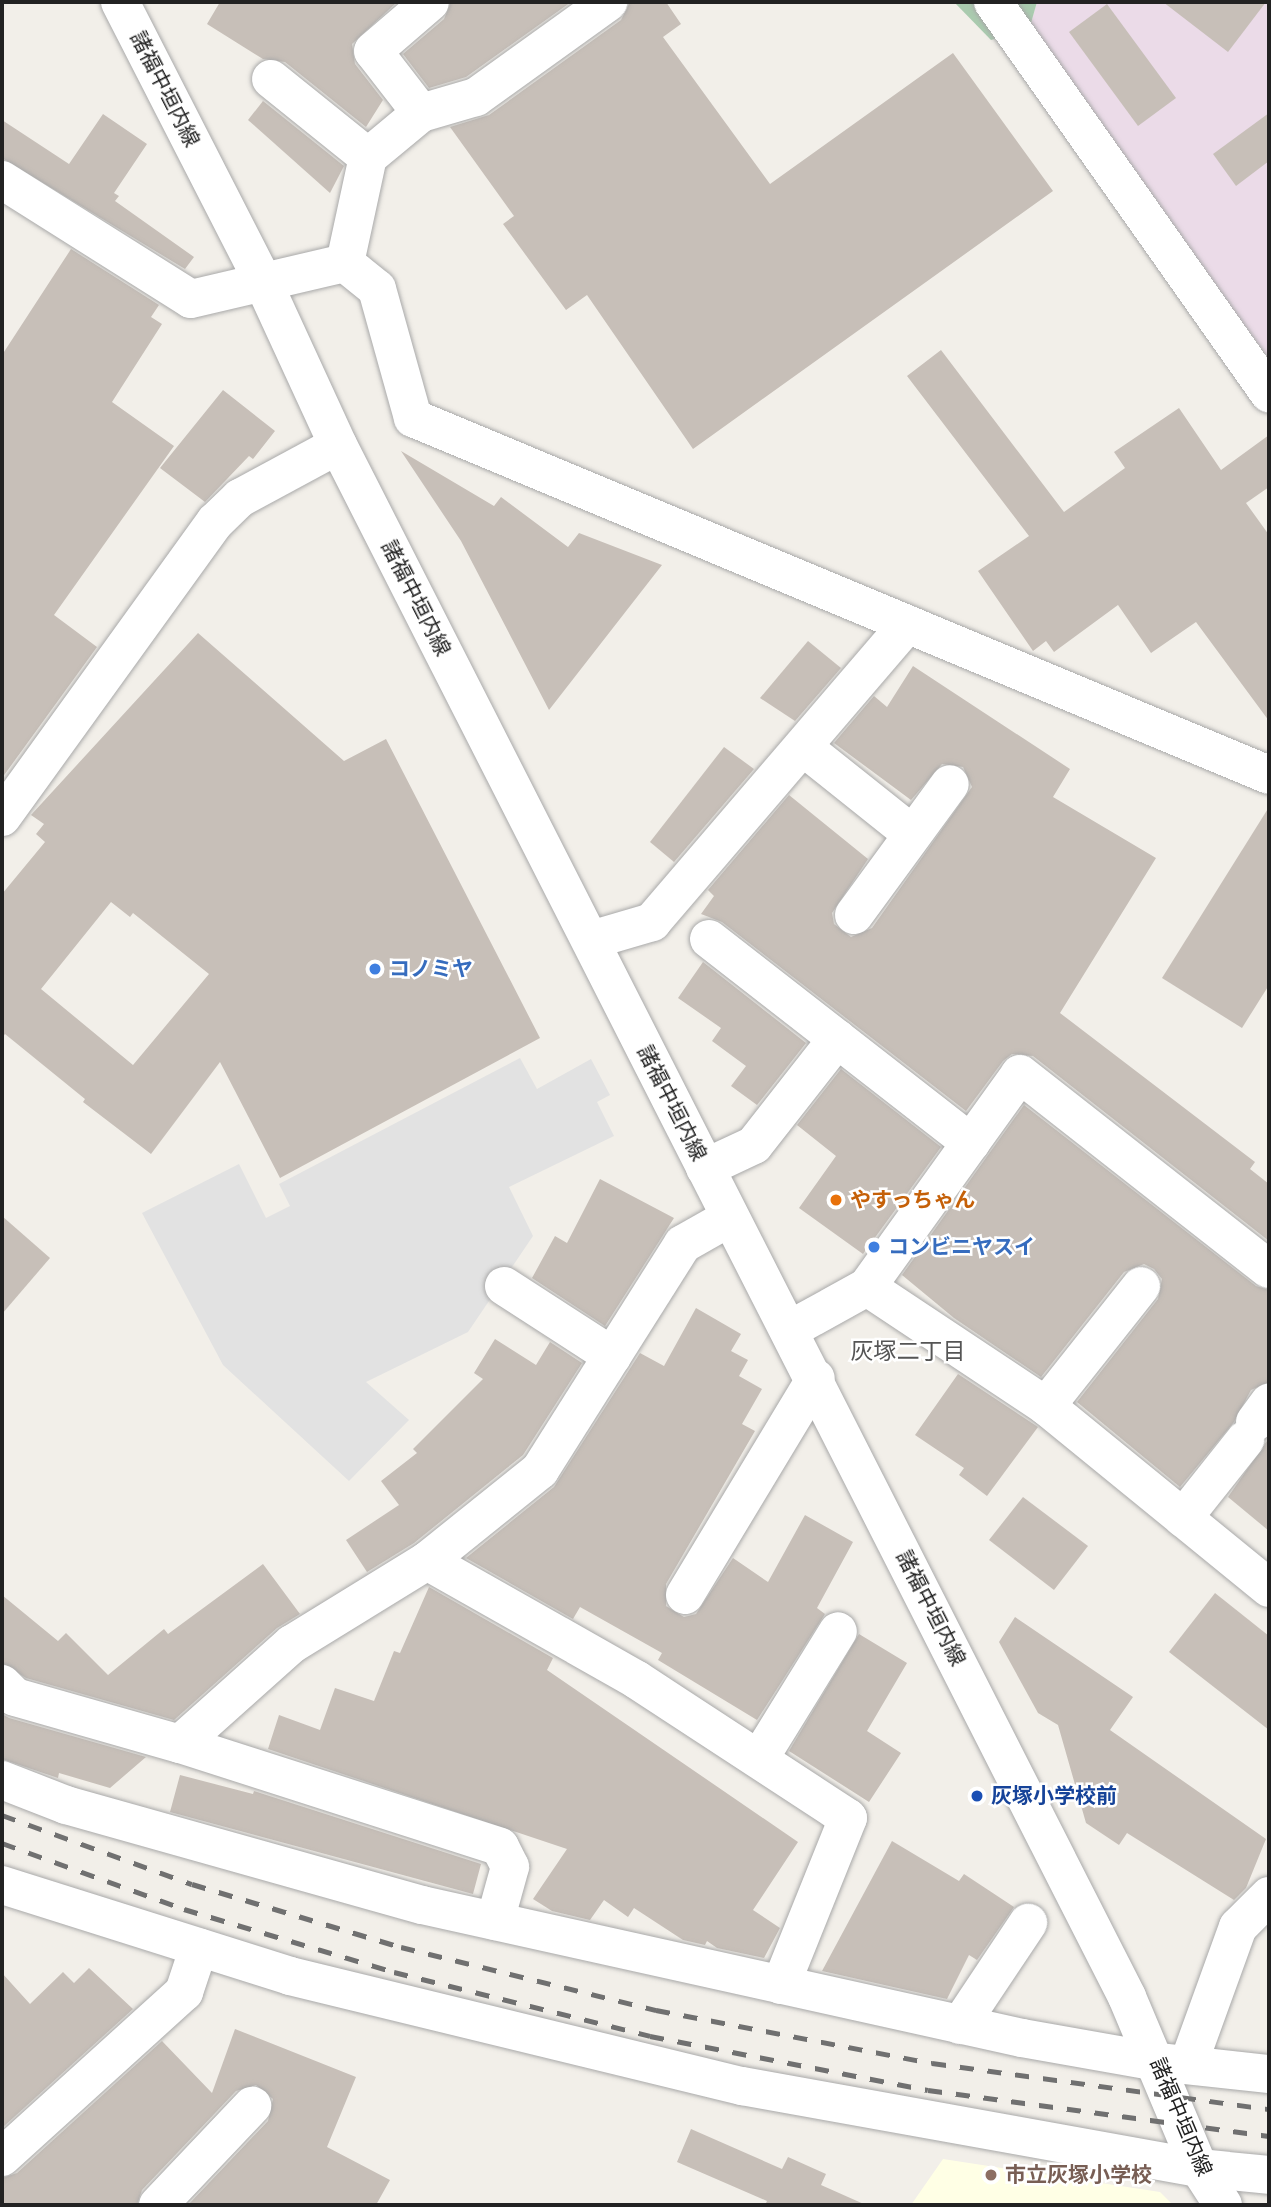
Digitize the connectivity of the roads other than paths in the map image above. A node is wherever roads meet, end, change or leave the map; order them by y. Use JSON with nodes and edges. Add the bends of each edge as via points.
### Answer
{"nodes":[{"id":1,"x":120,"y":2,"type":"edge"},
{"id":2,"x":608,"y":2,"type":"edge"},
{"id":3,"x":993,"y":2,"type":"edge"},
{"id":4,"x":418,"y":6,"type":"edge"},
{"id":5,"x":271,"y":79,"type":"dead end"},
{"id":6,"x":421,"y":113,"type":"junction"},
{"id":7,"x":368,"y":157,"type":"junction"},
{"id":8,"x":2,"y":180,"type":"edge"},
{"id":9,"x":345,"y":263,"type":"junction"},
{"id":10,"x":263,"y":282,"type":"junction"},
{"id":11,"x":1269,"y":393,"type":"edge"},
{"id":12,"x":338,"y":445,"type":"junction"},
{"id":13,"x":907,"y":624,"type":"junction"},
{"id":14,"x":803,"y":747,"type":"junction"},
{"id":15,"x":1269,"y":775,"type":"edge"},
{"id":16,"x":950,"y":783,"type":"dead end"},
{"id":17,"x":2,"y":816,"type":"edge"},
{"id":18,"x":912,"y":834,"type":"junction"},
{"id":19,"x":854,"y":915,"type":"dead end"},
{"id":20,"x":709,"y":939,"type":"dead end"},
{"id":21,"x":591,"y":940,"type":"junction"},
{"id":22,"x":837,"y":1039,"type":"junction"},
{"id":23,"x":971,"y":1143,"type":"junction"},
{"id":24,"x":705,"y":1168,"type":"junction"},
{"id":25,"x":729,"y":1218,"type":"junction"},
{"id":26,"x":1269,"y":1269,"type":"edge"},
{"id":27,"x":504,"y":1286,"type":"dead end"},
{"id":28,"x":1141,"y":1286,"type":"dead end"},
{"id":29,"x":867,"y":1287,"type":"junction"},
{"id":30,"x":791,"y":1329,"type":"junction"},
{"id":31,"x":612,"y":1356,"type":"junction"},
{"id":32,"x":816,"y":1378,"type":"junction"},
{"id":33,"x":1046,"y":1406,"type":"junction"},
{"id":34,"x":1257,"y":1422,"type":"edge"},
{"id":35,"x":1183,"y":1518,"type":"junction"},
{"id":36,"x":428,"y":1561,"type":"junction"},
{"id":37,"x":1269,"y":1588,"type":"edge"},
{"id":38,"x":685,"y":1595,"type":"dead end"},
{"id":39,"x":838,"y":1631,"type":"dead end"},
{"id":40,"x":2,"y":1684,"type":"edge"},
{"id":41,"x":180,"y":1744,"type":"junction"},
{"id":42,"x":759,"y":1759,"type":"junction"},
{"id":43,"x":2,"y":1780,"type":"edge"},
{"id":44,"x":3,"y":1888,"type":"edge"},
{"id":45,"x":1269,"y":1896,"type":"edge"},
{"id":46,"x":495,"y":1922,"type":"junction"},
{"id":47,"x":1028,"y":1923,"type":"dead end"},
{"id":48,"x":198,"y":1947,"type":"junction"},
{"id":49,"x":781,"y":1985,"type":"junction"},
{"id":50,"x":960,"y":2025,"type":"junction"},
{"id":51,"x":1173,"y":2063,"type":"junction"},
{"id":52,"x":1269,"y":2074,"type":"edge"},
{"id":53,"x":252,"y":2106,"type":"dead end"},
{"id":54,"x":2,"y":2157,"type":"edge"},
{"id":55,"x":1199,"y":2168,"type":"junction"},
{"id":56,"x":1269,"y":2175,"type":"edge"},
{"id":57,"x":158,"y":2205,"type":"edge"},
{"id":58,"x":1223,"y":2205,"type":"edge"}],
"edges":[{"from":1,"to":10,"type":"street","name":"諸福中垣内線"},
{"from":2,"to":6,"type":"street","via":[[476,96]]},
{"from":3,"to":11,"type":"street"},
{"from":4,"to":6,"type":"street","via":[[373,51]]},
{"from":5,"to":7,"type":"street"},
{"from":6,"to":7,"type":"street"},
{"from":7,"to":9,"type":"street"},
{"from":8,"to":10,"type":"street","via":[[191,299]]},
{"from":9,"to":10,"type":"street"},
{"from":9,"to":13,"type":"street","via":[[377,289],[413,418]]},
{"from":10,"to":12,"type":"street","name":"諸福中垣内線"},
{"from":12,"to":17,"type":"street","via":[[240,498],[215,522]]},
{"from":12,"to":21,"type":"street","name":"諸福中垣内線"},
{"from":13,"to":14,"type":"street"},
{"from":13,"to":15,"type":"street"},
{"from":14,"to":18,"type":"street"},
{"from":14,"to":21,"type":"street","via":[[652,922]]},
{"from":16,"to":18,"type":"street"},
{"from":18,"to":19,"type":"street"},
{"from":20,"to":22,"type":"street"},
{"from":21,"to":24,"type":"street","name":"諸福中垣内線"},
{"from":22,"to":23,"type":"street"},
{"from":22,"to":24,"type":"street","via":[[754,1145]]},
{"from":23,"to":26,"type":"street","via":[[1020,1074]]},
{"from":23,"to":29,"type":"street"},
{"from":24,"to":25,"type":"street","name":"諸福中垣内線"},
{"from":25,"to":30,"type":"street","name":"諸福中垣内線"},
{"from":25,"to":31,"type":"street","via":[[683,1244]]},
{"from":27,"to":31,"type":"street"},
{"from":28,"to":33,"type":"street"},
{"from":29,"to":30,"type":"street"},
{"from":29,"to":33,"type":"street"},
{"from":30,"to":32,"type":"street","name":"諸福中垣内線"},
{"from":31,"to":36,"type":"street","via":[[540,1470]]},
{"from":32,"to":38,"type":"street"},
{"from":32,"to":51,"type":"street","name":"諸福中垣内線"},
{"from":33,"to":35,"type":"street"},
{"from":34,"to":35,"type":"street"},
{"from":35,"to":37,"type":"street"},
{"from":36,"to":41,"type":"street","via":[[292,1644]]},
{"from":36,"to":42,"type":"street","via":[[637,1680]]},
{"from":39,"to":42,"type":"street"},
{"from":40,"to":41,"type":"street","via":[[15,1697]]},
{"from":41,"to":46,"type":"street","via":[[500,1847],[510,1867]]},
{"from":42,"to":49,"type":"street","via":[[848,1818]]},
{"from":43,"to":46,"type":"street","via":[[66,1805]]},
{"from":44,"to":48,"type":"street"},
{"from":45,"to":51,"type":"street","via":[[1238,1927]]},
{"from":46,"to":49,"type":"street"},
{"from":47,"to":50,"type":"street"},
{"from":48,"to":54,"type":"street","via":[[184,1992]]},
{"from":48,"to":55,"type":"street","via":[[290,1976],[742,2086]]},
{"from":49,"to":50,"type":"street"},
{"from":50,"to":51,"type":"street"},
{"from":51,"to":52,"type":"street"},
{"from":51,"to":55,"type":"street","name":"諸福中垣内線"},
{"from":53,"to":57,"type":"street"},
{"from":55,"to":56,"type":"street"},
{"from":55,"to":58,"type":"street","name":"諸福中垣内線"}]}
